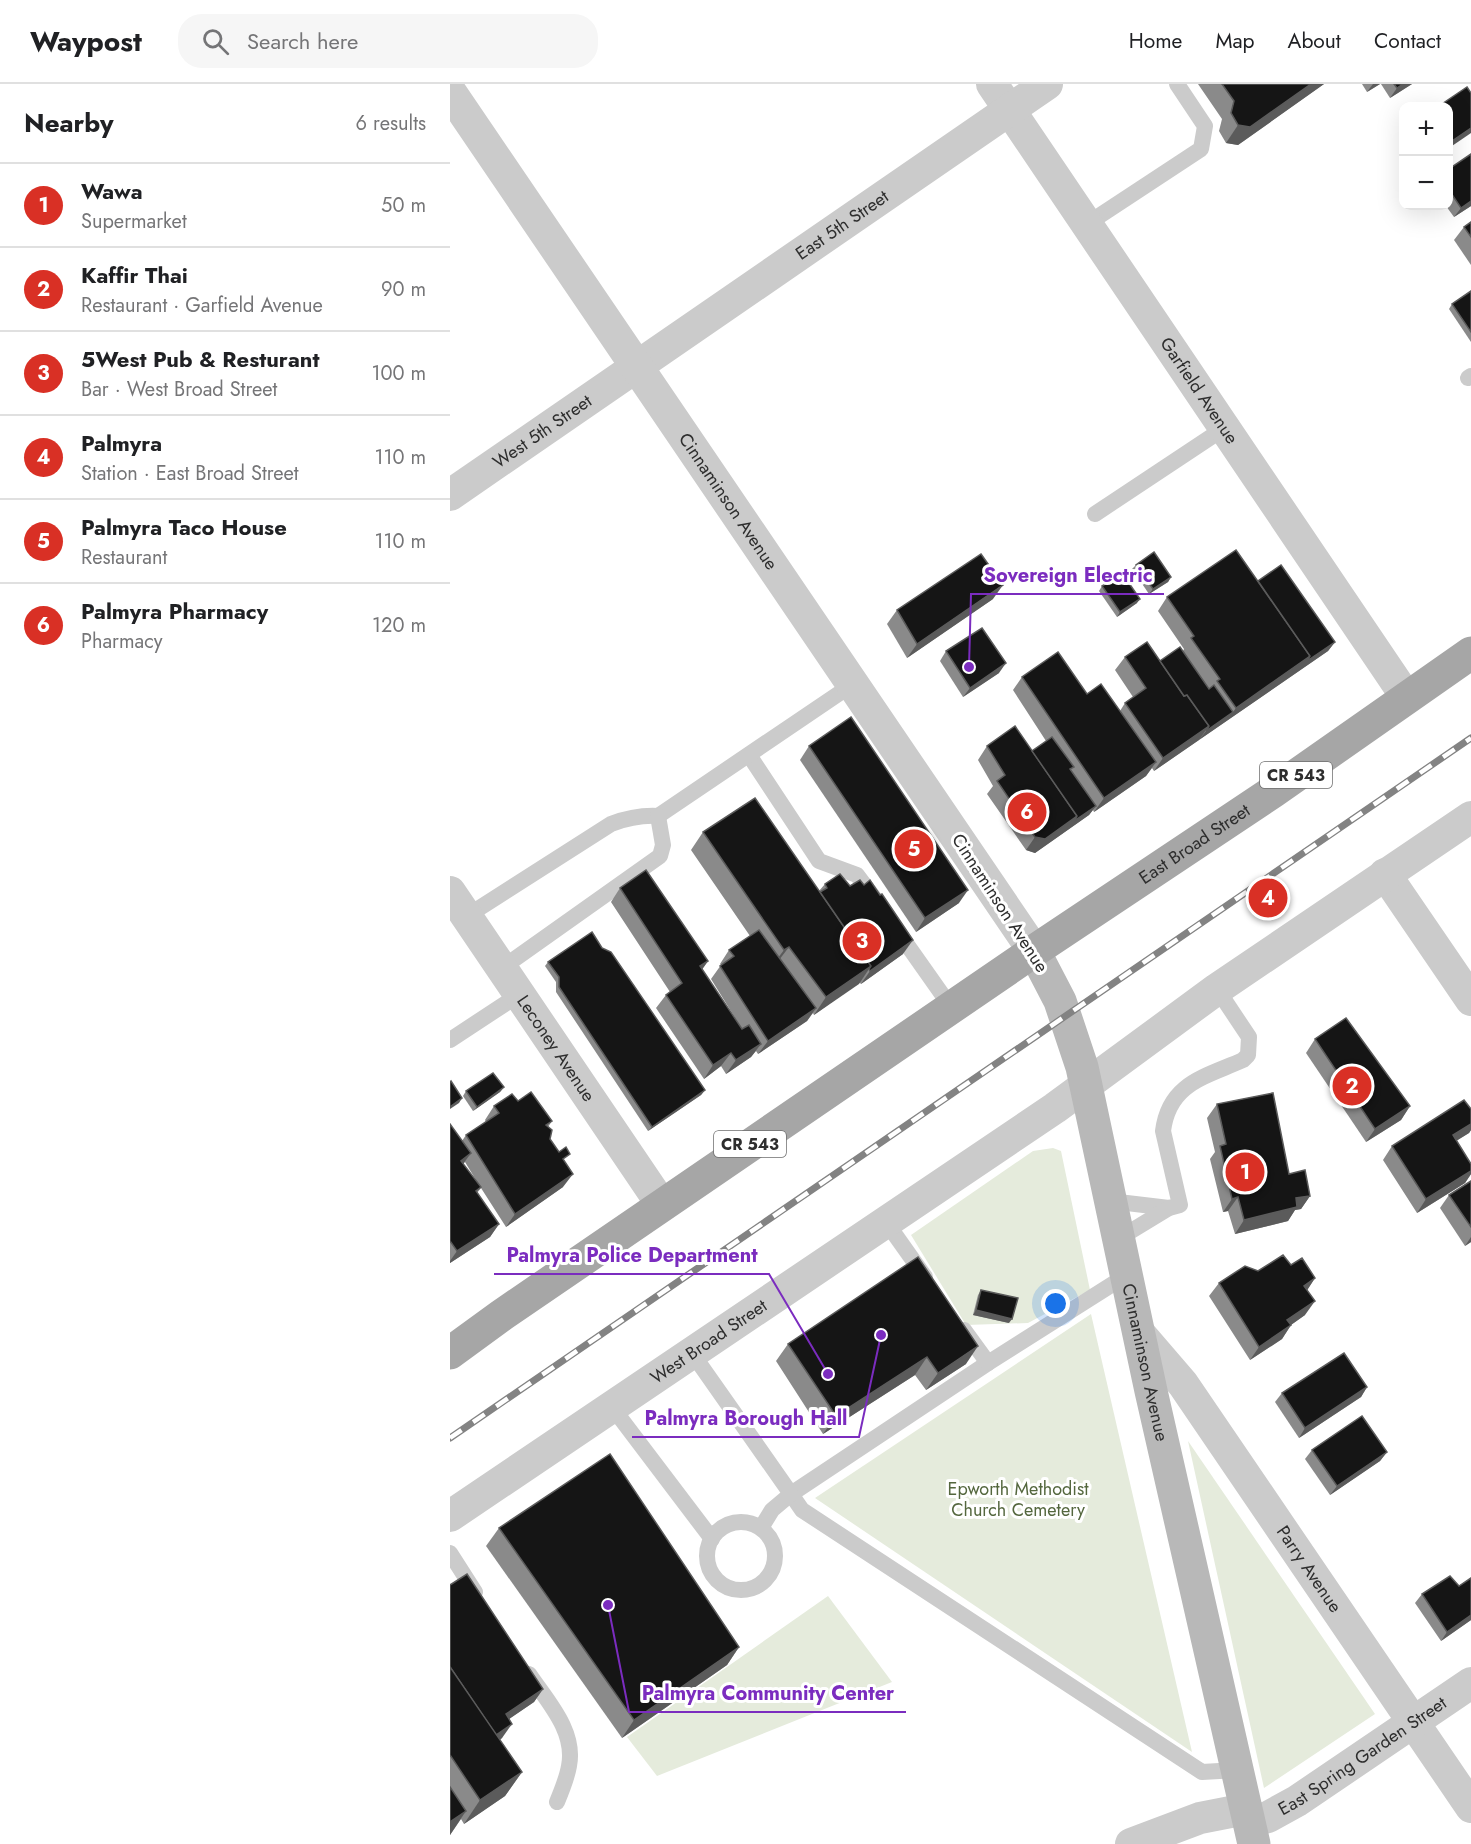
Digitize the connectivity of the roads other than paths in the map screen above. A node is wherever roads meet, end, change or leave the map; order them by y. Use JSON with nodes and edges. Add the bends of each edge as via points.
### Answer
{"nodes":[{"id":1,"x":992,"y":84,"type":"edge"},
{"id":2,"x":1047,"y":84,"type":"edge"},
{"id":3,"x":1177,"y":84,"type":"edge"},
{"id":4,"x":450,"y":92,"type":"edge"},
{"id":5,"x":1010,"y":110,"type":"junction"},
{"id":6,"x":1087,"y":224,"type":"junction"},
{"id":7,"x":636,"y":368,"type":"junction"},
{"id":8,"x":1223,"y":429,"type":"junction"},
{"id":9,"x":450,"y":495,"type":"edge"},
{"id":10,"x":1095,"y":514,"type":"dead end"},
{"id":11,"x":1471,"y":653,"type":"edge"},
{"id":12,"x":853,"y":684,"type":"junction"},
{"id":13,"x":1407,"y":698,"type":"junction"},
{"id":14,"x":749,"y":755,"type":"junction"},
{"id":15,"x":658,"y":816,"type":"junction"},
{"id":16,"x":1471,"y":817,"type":"edge"},
{"id":17,"x":1385,"y":874,"type":"junction"},
{"id":18,"x":458,"y":904,"type":"edge"},
{"id":19,"x":1034,"y":951,"type":"junction"},
{"id":20,"x":502,"y":968,"type":"junction"},
{"id":21,"x":1217,"y":989,"type":"junction"},
{"id":22,"x":520,"y":994,"type":"junction"},
{"id":23,"x":1471,"y":1000,"type":"edge"},
{"id":24,"x":951,"y":1007,"type":"junction"},
{"id":25,"x":450,"y":1040,"type":"edge"},
{"id":26,"x":1086,"y":1086,"type":"junction"},
{"id":27,"x":1110,"y":1201,"type":"junction"},
{"id":28,"x":662,"y":1204,"type":"junction"},
{"id":29,"x":1168,"y":1208,"type":"junction"},
{"id":30,"x":886,"y":1222,"type":"junction"},
{"id":31,"x":1118,"y":1239,"type":"junction"},
{"id":32,"x":1126,"y":1275,"type":"junction"},
{"id":33,"x":933,"y":1288,"type":"edge"},
{"id":34,"x":954,"y":1316,"type":"edge"},
{"id":35,"x":1140,"y":1334,"type":"junction"},
{"id":36,"x":450,"y":1353,"type":"edge"},
{"id":37,"x":692,"y":1353,"type":"junction"},
{"id":38,"x":988,"y":1363,"type":"junction"},
{"id":39,"x":612,"y":1407,"type":"junction"},
{"id":40,"x":791,"y":1494,"type":"junction"},
{"id":41,"x":450,"y":1516,"type":"edge"},
{"id":42,"x":761,"y":1528,"type":"junction"},
{"id":43,"x":712,"y":1539,"type":"junction"},
{"id":44,"x":450,"y":1553,"type":"edge"},
{"id":45,"x":481,"y":1601,"type":"edge"},
{"id":46,"x":520,"y":1659,"type":"edge"},
{"id":47,"x":1471,"y":1683,"type":"edge"},
{"id":48,"x":1414,"y":1722,"type":"junction"},
{"id":49,"x":1237,"y":1770,"type":"junction"},
{"id":50,"x":557,"y":1802,"type":"dead end"},
{"id":51,"x":1471,"y":1807,"type":"edge"},
{"id":52,"x":1250,"y":1825,"type":"edge"},
{"id":53,"x":1131,"y":1844,"type":"edge"}],
"edges":[{"from":1,"to":5,"type":"street","name":"Garfield Avenue"},
{"from":2,"to":5,"type":"street","name":"East 5th Street"},
{"from":3,"to":6,"type":"lane","via":[[1205,126],[1201,149]]},
{"from":4,"to":7,"type":"street","name":"Cinnaminson Avenue"},
{"from":5,"to":6,"type":"street","name":"Garfield Avenue"},
{"from":5,"to":7,"type":"street","name":"East 5th Street"},
{"from":6,"to":8,"type":"street","name":"Garfield Avenue"},
{"from":7,"to":9,"type":"street","name":"West 5th Street"},
{"from":7,"to":12,"type":"street","name":"Cinnaminson Avenue"},
{"from":8,"to":10,"type":"lane"},
{"from":8,"to":13,"type":"street","name":"Garfield Avenue"},
{"from":11,"to":13,"type":"main road","name":"East Broad Street","number":"CR 543"},
{"from":12,"to":14,"type":"lane"},
{"from":12,"to":19,"type":"street","name":"Cinnaminson Avenue"},
{"from":13,"to":19,"type":"main road","name":"East Broad Street","number":"CR 543"},
{"from":14,"to":15,"type":"lane"},
{"from":14,"to":24,"type":"lane","via":[[819,861],[857,875]]},
{"from":15,"to":18,"type":"lane","via":[[635,816],[611,824]]},
{"from":15,"to":20,"type":"lane","via":[[663,845],[660,856]]},
{"from":16,"to":17,"type":"street"},
{"from":17,"to":21,"type":"street"},
{"from":17,"to":23,"type":"street"},
{"from":18,"to":20,"type":"street","name":"Leconey Avenue"},
{"from":19,"to":24,"type":"main road","number":"CR 543"},
{"from":19,"to":26,"type":"main road","name":"Cinnaminson Avenue","via":[[1067,1017]]},
{"from":20,"to":22,"type":"street","name":"Leconey Avenue"},
{"from":21,"to":26,"type":"street"},
{"from":21,"to":29,"type":"lane","via":[[1249,1037],[1248,1055],[1176,1094],[1163,1131],[1180,1206]]},
{"from":22,"to":25,"type":"lane"},
{"from":22,"to":28,"type":"street","name":"Leconey Avenue"},
{"from":24,"to":28,"type":"main road","number":"CR 543"},
{"from":26,"to":27,"type":"main road","name":"Cinnaminson Avenue"},
{"from":26,"to":30,"type":"street","name":"West Broad Street"},
{"from":27,"to":29,"type":"lane"},
{"from":27,"to":31,"type":"main road","name":"Cinnaminson Avenue"},
{"from":28,"to":36,"type":"main road","number":"CR 543"},
{"from":29,"to":31,"type":"lane"},
{"from":30,"to":33,"type":"lane"},
{"from":30,"to":37,"type":"street","name":"West Broad Street"},
{"from":31,"to":32,"type":"main road","name":"Cinnaminson Avenue"},
{"from":32,"to":35,"type":"main road","name":"Cinnaminson Avenue"},
{"from":32,"to":38,"type":"lane"},
{"from":34,"to":38,"type":"lane"},
{"from":35,"to":48,"type":"street","name":"Parry Avenue","via":[[1183,1384]]},
{"from":35,"to":49,"type":"main road","name":"Cinnaminson Avenue"},
{"from":37,"to":39,"type":"street","name":"West Broad Street"},
{"from":37,"to":40,"type":"lane"},
{"from":38,"to":40,"type":"lane"},
{"from":39,"to":41,"type":"street","name":"West Broad Street"},
{"from":39,"to":43,"type":"lane"},
{"from":40,"to":42,"type":"lane","via":[[772,1510]]},
{"from":40,"to":49,"type":"lane","via":[[802,1510],[1202,1772]]},
{"from":42,"to":43,"type":"lane","via":[[751,1523],[728,1524]]},
{"from":42,"to":43,"type":"lane","via":[[774,1546],[774,1568],[759,1586],[749,1590],[727,1587],[717,1580],[707,1561]]},
{"from":44,"to":45,"type":"lane"},
{"from":46,"to":50,"type":"lane","via":[[565,1728],[570,1764]]},
{"from":47,"to":48,"type":"street","name":"East Spring Garden Street"},
{"from":48,"to":51,"type":"street","name":"Parry Avenue"},
{"from":48,"to":52,"type":"street","name":"East Spring Garden Street","via":[[1297,1801]]},
{"from":49,"to":52,"type":"main road","name":"Cinnaminson Avenue"},
{"from":52,"to":53,"type":"street","name":"East Spring Garden Street","via":[[1200,1818]]}]}
